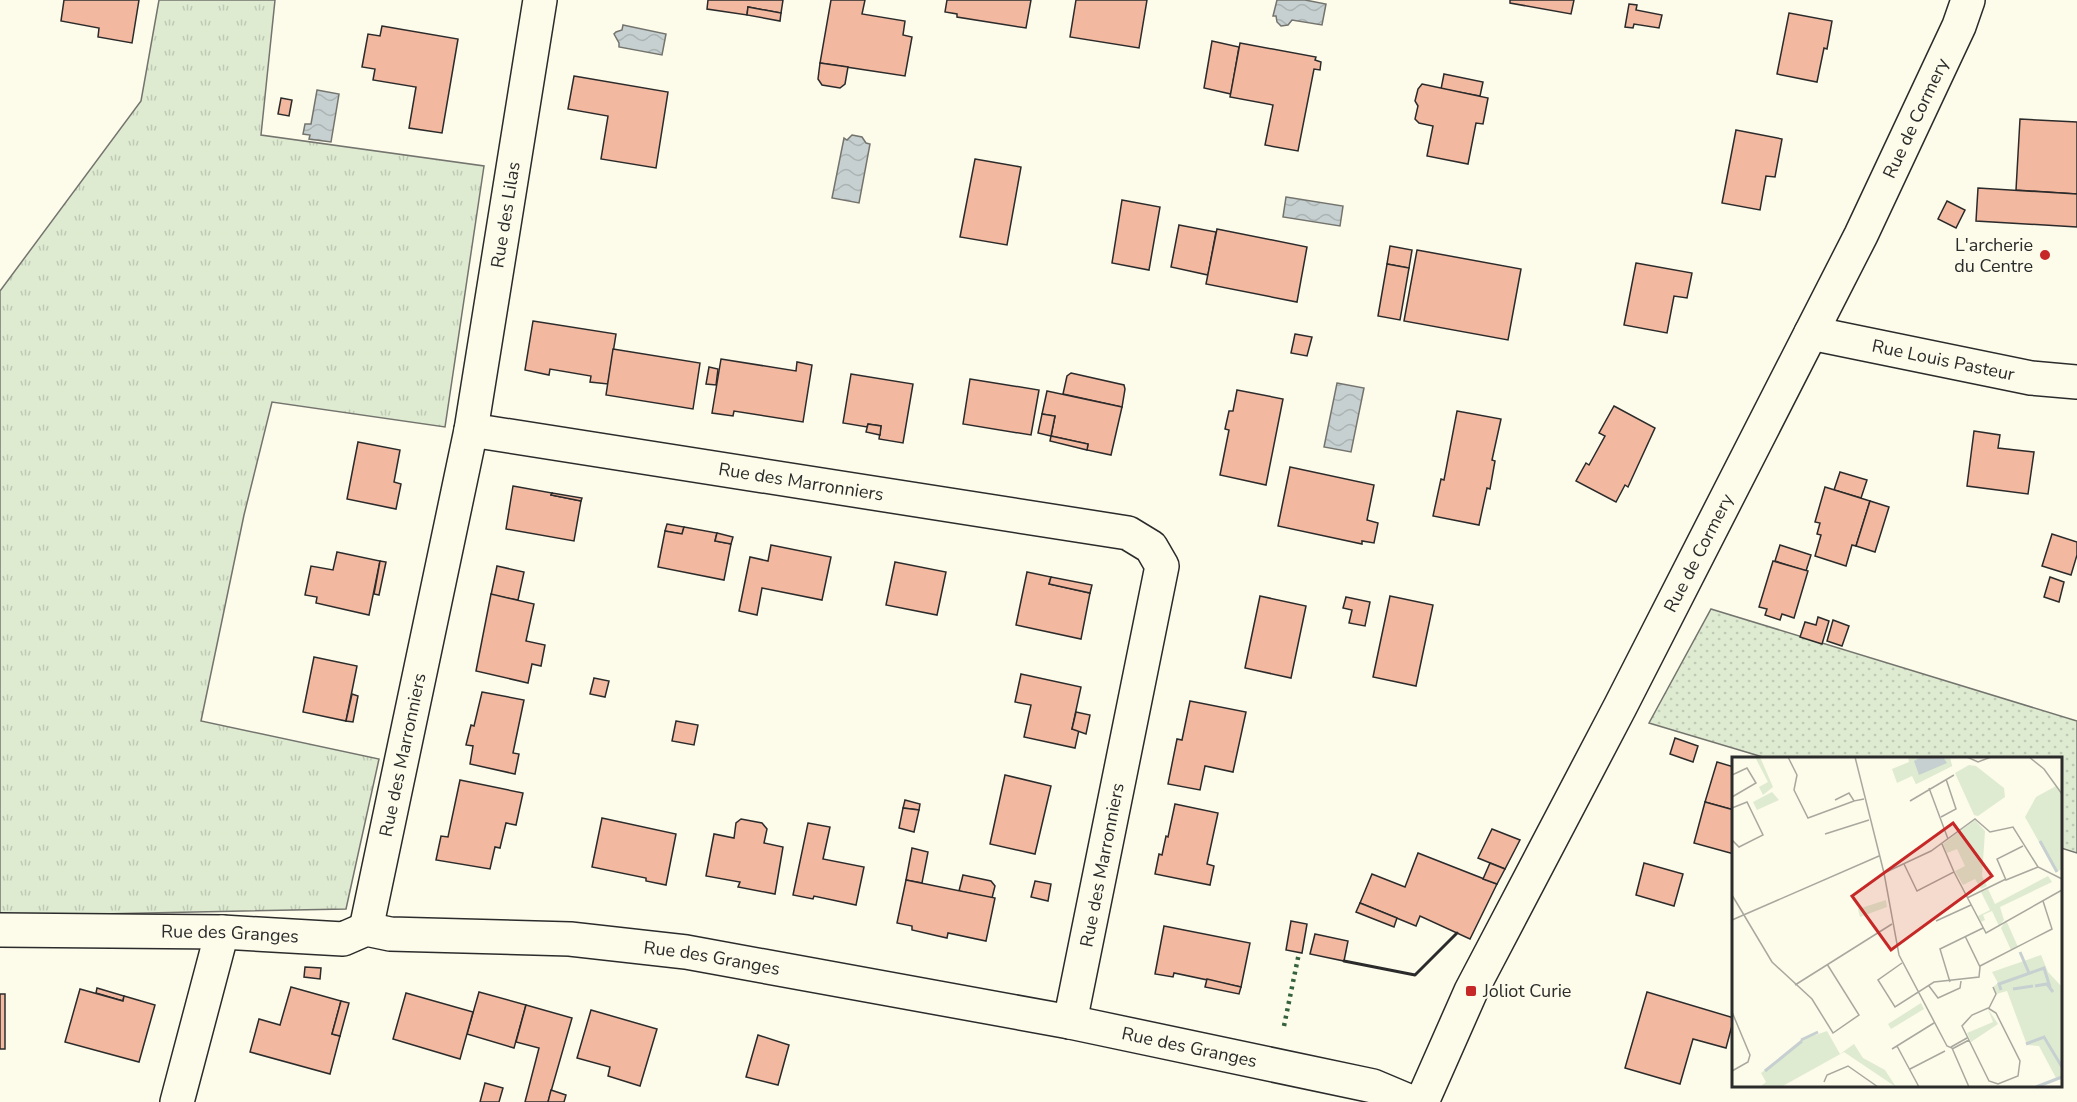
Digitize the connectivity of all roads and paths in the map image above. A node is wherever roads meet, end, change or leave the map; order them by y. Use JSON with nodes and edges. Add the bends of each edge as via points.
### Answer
{"nodes":[{"id":1,"x":540,"y":0,"type":"edge"},
{"id":2,"x":1968,"y":0,"type":"edge"},
{"id":3,"x":1811,"y":333,"type":"junction"},
{"id":4,"x":2077,"y":382,"type":"edge"},
{"id":5,"x":471,"y":430,"type":"junction"},
{"id":6,"x":366,"y":929,"type":"junction"},
{"id":7,"x":0,"y":930,"type":"edge"},
{"id":8,"x":222,"y":932,"type":"junction"},
{"id":9,"x":1070,"y":1022,"type":"junction"},
{"id":10,"x":177,"y":1102,"type":"edge"},
{"id":11,"x":1411,"y":1102,"type":"edge"},
{"id":12,"x":1422,"y":1102,"type":"edge"}],
"edges":[{"from":1,"to":5,"type":"street","name":"Rue des Lilas"},
{"from":2,"to":3,"type":"street","name":"Rue de Cormery","via":[[1861,235]]},
{"from":3,"to":4,"type":"street","name":"Rue Louis Pasteur","via":[[2031,378]]},
{"from":3,"to":12,"type":"street","name":"Rue de Cormery","via":[[1485,965]]},
{"from":5,"to":6,"type":"street","name":"Rue des Marronniers"},
{"from":5,"to":9,"type":"street","name":"Rue des Marronniers","via":[[1128,533],[1151,547],[1162,566]]},
{"from":6,"to":8,"type":"street","name":"Rue des Granges","via":[[343,939]]},
{"from":6,"to":9,"type":"street","name":"Rue des Granges","via":[[390,934],[570,939],[686,952]]},
{"from":7,"to":8,"type":"street","name":"Rue des Granges"},
{"from":8,"to":10,"type":"street"},
{"from":9,"to":11,"type":"street","name":"Rue des Granges","via":[[1373,1086]]}]}
